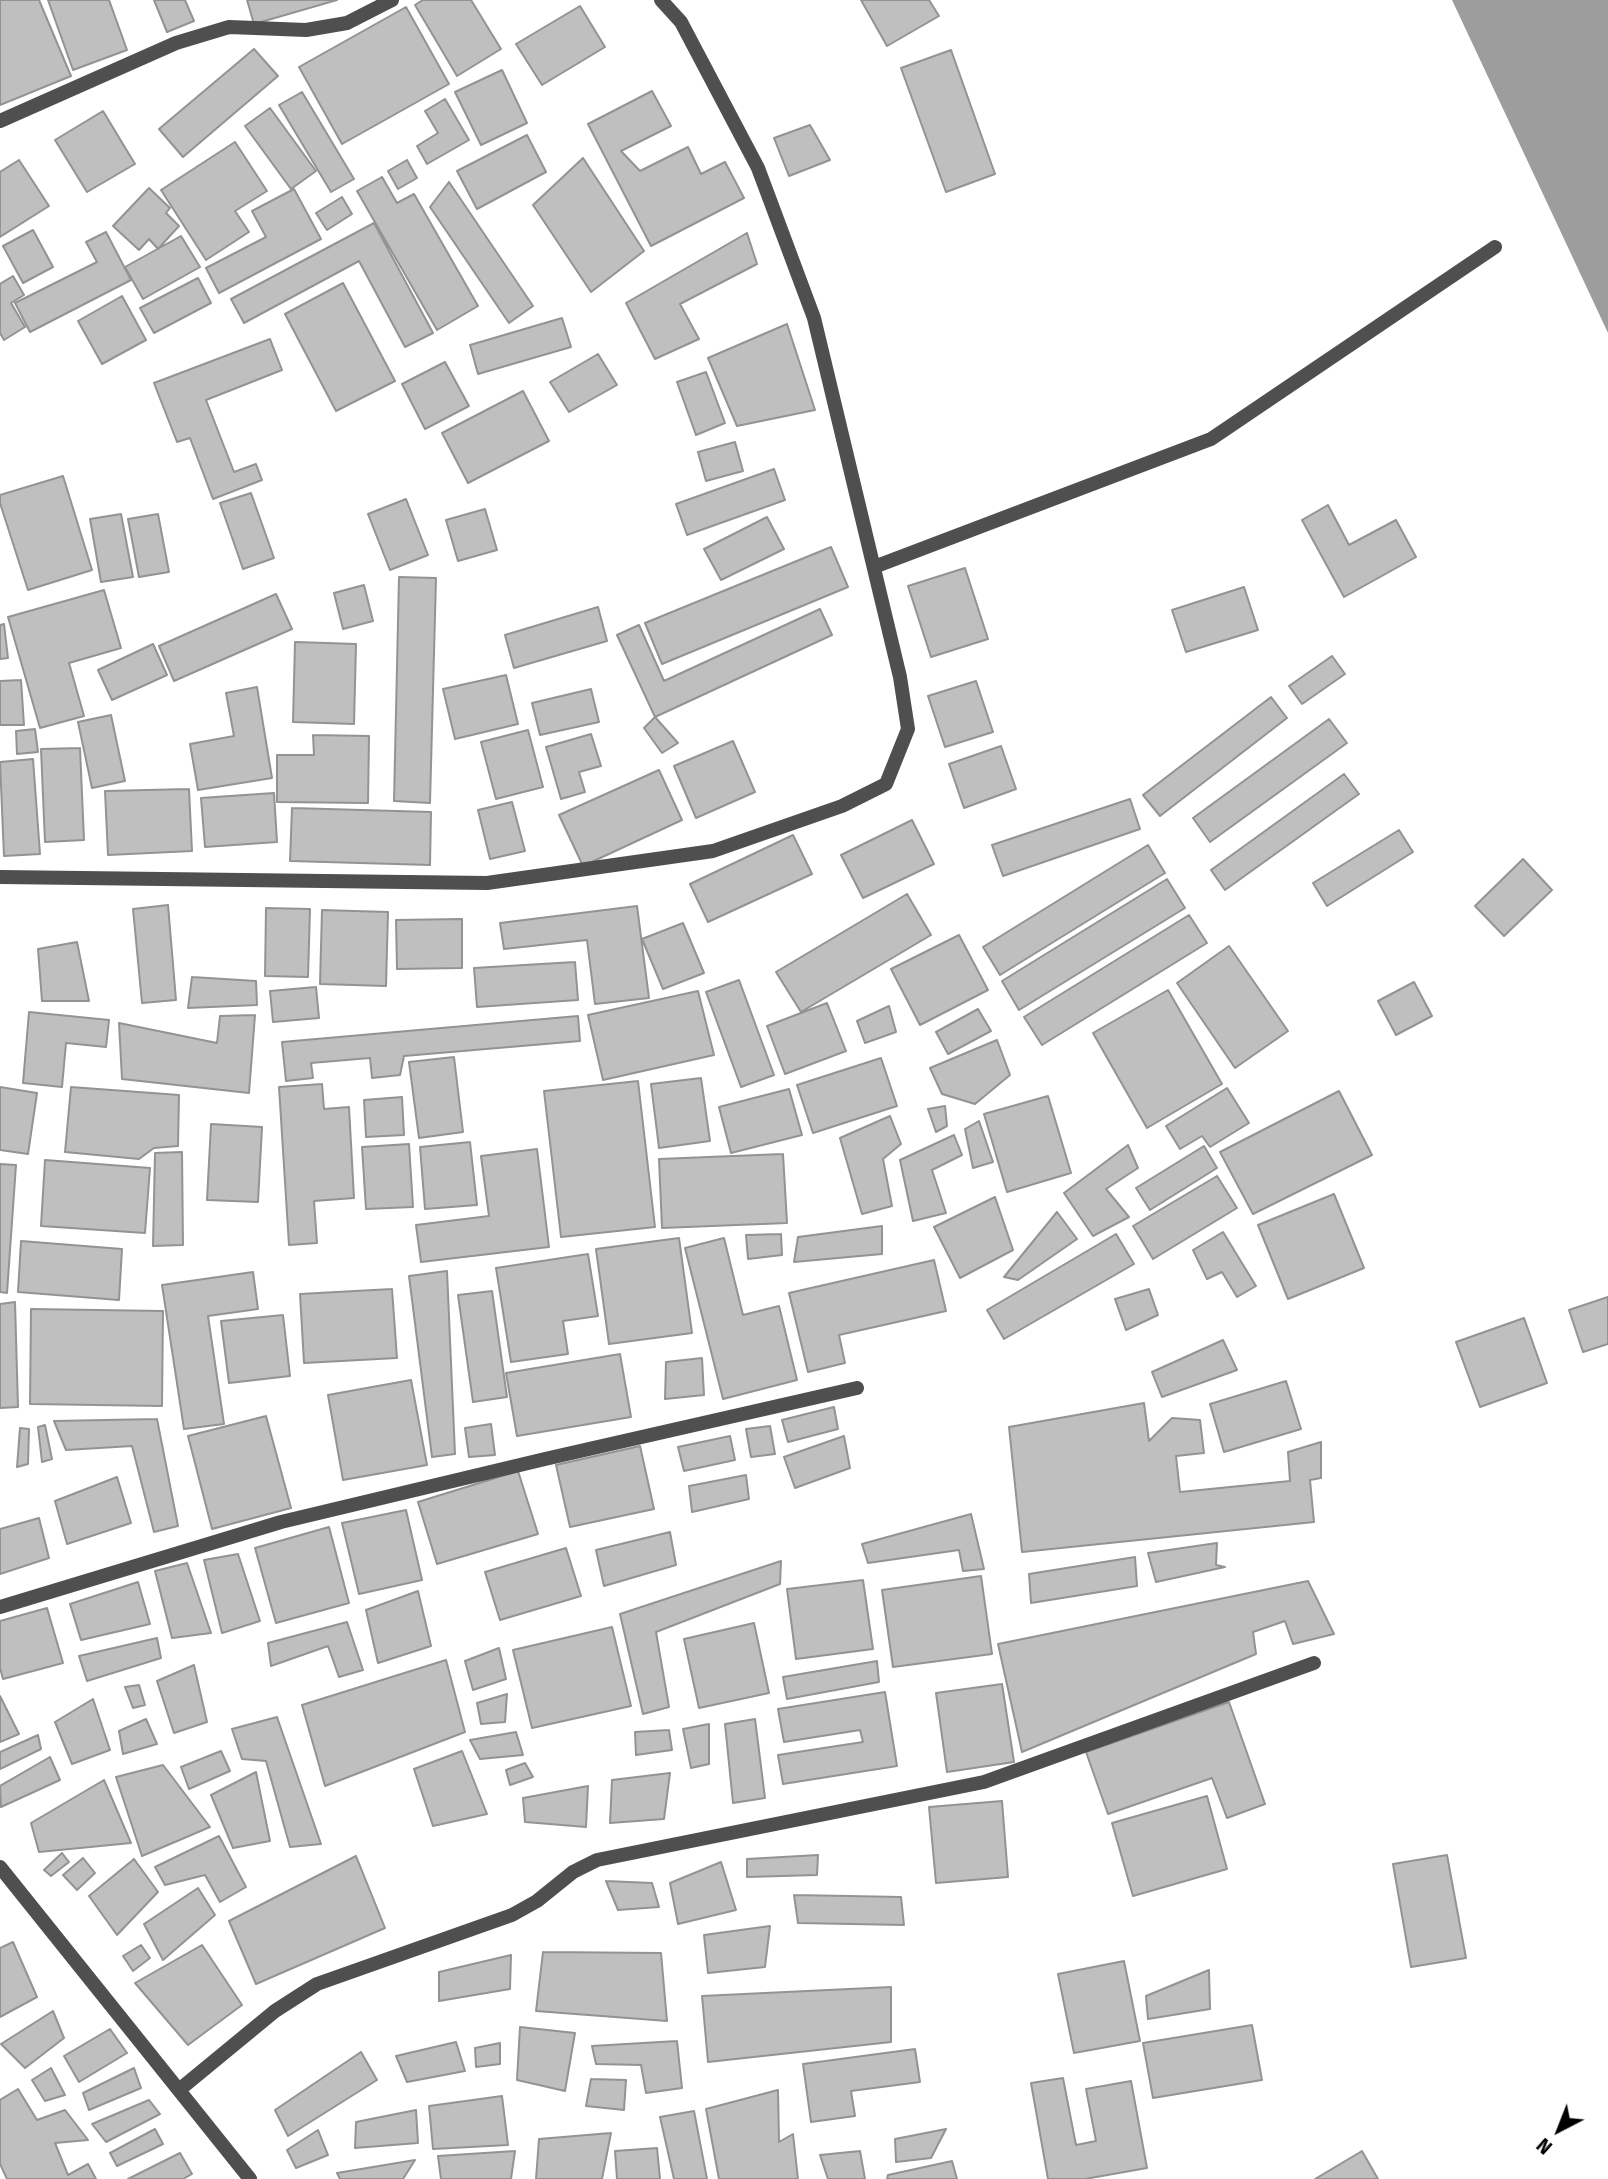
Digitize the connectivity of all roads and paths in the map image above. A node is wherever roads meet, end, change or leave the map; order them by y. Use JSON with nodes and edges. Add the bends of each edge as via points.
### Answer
{"nodes":[{"id":1,"x":392,"y":0,"type":"edge"},
{"id":2,"x":661,"y":0,"type":"edge"},
{"id":3,"x":0,"y":121,"type":"edge"},
{"id":4,"x":1495,"y":247,"type":"dead end"},
{"id":5,"x":874,"y":567,"type":"junction"},
{"id":6,"x":0,"y":877,"type":"edge"},
{"id":7,"x":857,"y":1388,"type":"dead end"},
{"id":8,"x":0,"y":1607,"type":"edge"},
{"id":9,"x":1314,"y":1662,"type":"dead end"},
{"id":10,"x":0,"y":1867,"type":"edge"},
{"id":11,"x":179,"y":2090,"type":"junction"},
{"id":12,"x":250,"y":2179,"type":"edge"}],
"edges":[{"from":1,"to":3,"type":"street","via":[[347,23],[306,30],[229,27],[176,43]]},
{"from":2,"to":5,"type":"street","via":[[681,22],[763,180],[814,318]]},
{"from":4,"to":5,"type":"street","via":[[1211,439]]},
{"from":5,"to":6,"type":"street","via":[[908,729],[886,784],[842,806],[713,851],[487,883]]},
{"from":7,"to":8,"type":"street","via":[[281,1522]]},
{"from":9,"to":11,"type":"street","via":[[984,1782],[597,1860],[512,1915],[317,1984],[275,2011]]},
{"from":10,"to":11,"type":"street"},
{"from":11,"to":12,"type":"street"}]}
